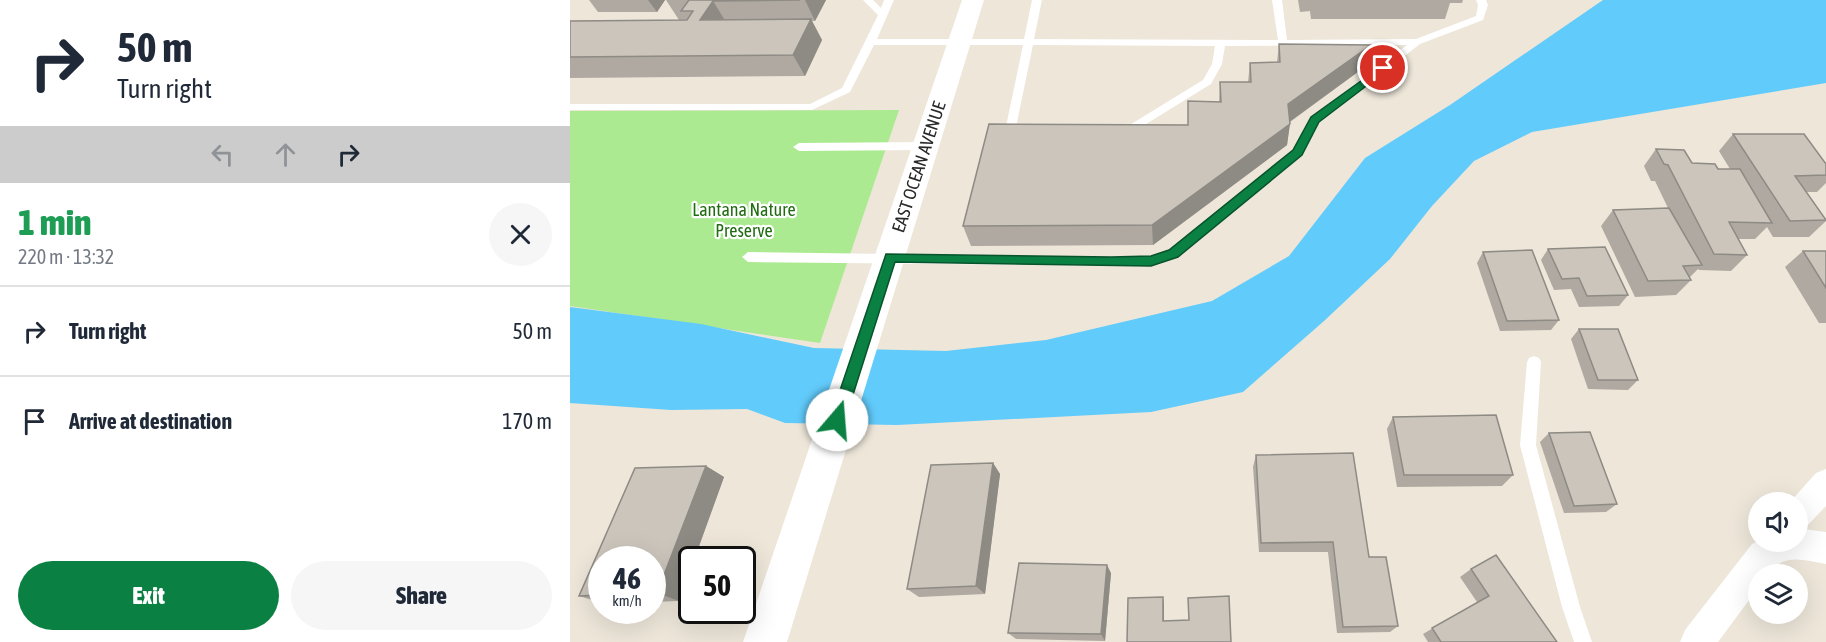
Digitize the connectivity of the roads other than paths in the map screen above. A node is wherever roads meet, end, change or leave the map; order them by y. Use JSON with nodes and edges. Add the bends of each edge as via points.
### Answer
{"nodes":[{"id":1,"x":868,"y":0,"type":"edge"},
{"id":2,"x":889,"y":0,"type":"edge"},
{"id":3,"x":973,"y":0,"type":"edge"},
{"id":4,"x":1037,"y":0,"type":"edge"},
{"id":5,"x":1276,"y":0,"type":"edge"},
{"id":6,"x":1481,"y":0,"type":"edge"},
{"id":7,"x":883,"y":15,"type":"junction"},
{"id":8,"x":871,"y":42,"type":"junction"},
{"id":9,"x":1417,"y":42,"type":"junction"},
{"id":10,"x":958,"y":43,"type":"junction"},
{"id":11,"x":1028,"y":43,"type":"junction"},
{"id":12,"x":1283,"y":43,"type":"junction"},
{"id":13,"x":1220,"y":44,"type":"junction"},
{"id":14,"x":570,"y":107,"type":"edge"},
{"id":15,"x":1108,"y":130,"type":"edge"},
{"id":16,"x":1032,"y":131,"type":"edge"},
{"id":17,"x":925,"y":146,"type":"junction"},
{"id":18,"x":799,"y":147,"type":"dead end"},
{"id":19,"x":748,"y":257,"type":"dead end"},
{"id":20,"x":890,"y":257,"type":"junction"},
{"id":21,"x":1534,"y":362,"type":"dead end"},
{"id":22,"x":1826,"y":483,"type":"edge"},
{"id":23,"x":1808,"y":504,"type":"edge"},
{"id":24,"x":1808,"y":545,"type":"edge"},
{"id":25,"x":1826,"y":548,"type":"edge"},
{"id":26,"x":1769,"y":552,"type":"edge"},
{"id":27,"x":765,"y":642,"type":"edge"},
{"id":28,"x":1583,"y":642,"type":"edge"},
{"id":29,"x":1697,"y":642,"type":"edge"}],
"edges":[{"from":1,"to":7,"type":"lane"},
{"from":2,"to":7,"type":"lane"},
{"from":3,"to":10,"type":"main road","name":"EAST OCEAN AVENUE"},
{"from":4,"to":11,"type":"lane"},
{"from":5,"to":12,"type":"lane"},
{"from":6,"to":9,"type":"lane","via":[[1480,18]]},
{"from":7,"to":8,"type":"lane"},
{"from":8,"to":10,"type":"lane"},
{"from":8,"to":14,"type":"lane","via":[[846,90],[812,107]]},
{"from":9,"to":12,"type":"lane"},
{"from":9,"to":20,"type":"lane","via":[[1314,120],[1298,152],[1173,254],[1151,261],[1111,262]]},
{"from":10,"to":11,"type":"lane"},
{"from":10,"to":17,"type":"main road","name":"EAST OCEAN AVENUE"},
{"from":11,"to":13,"type":"lane"},
{"from":11,"to":16,"type":"lane","via":[[1010,131]]},
{"from":12,"to":13,"type":"lane"},
{"from":13,"to":15,"type":"lane","via":[[1217,64],[1207,82],[1130,130]]},
{"from":17,"to":18,"type":"lane"},
{"from":17,"to":20,"type":"main road","name":"EAST OCEAN AVENUE"},
{"from":19,"to":20,"type":"lane"},
{"from":20,"to":27,"type":"main road","name":"EAST OCEAN AVENUE"},
{"from":21,"to":28,"type":"lane","via":[[1528,445]]},
{"from":22,"to":23,"type":"street"},
{"from":24,"to":25,"type":"street"},
{"from":26,"to":29,"type":"street"}]}
